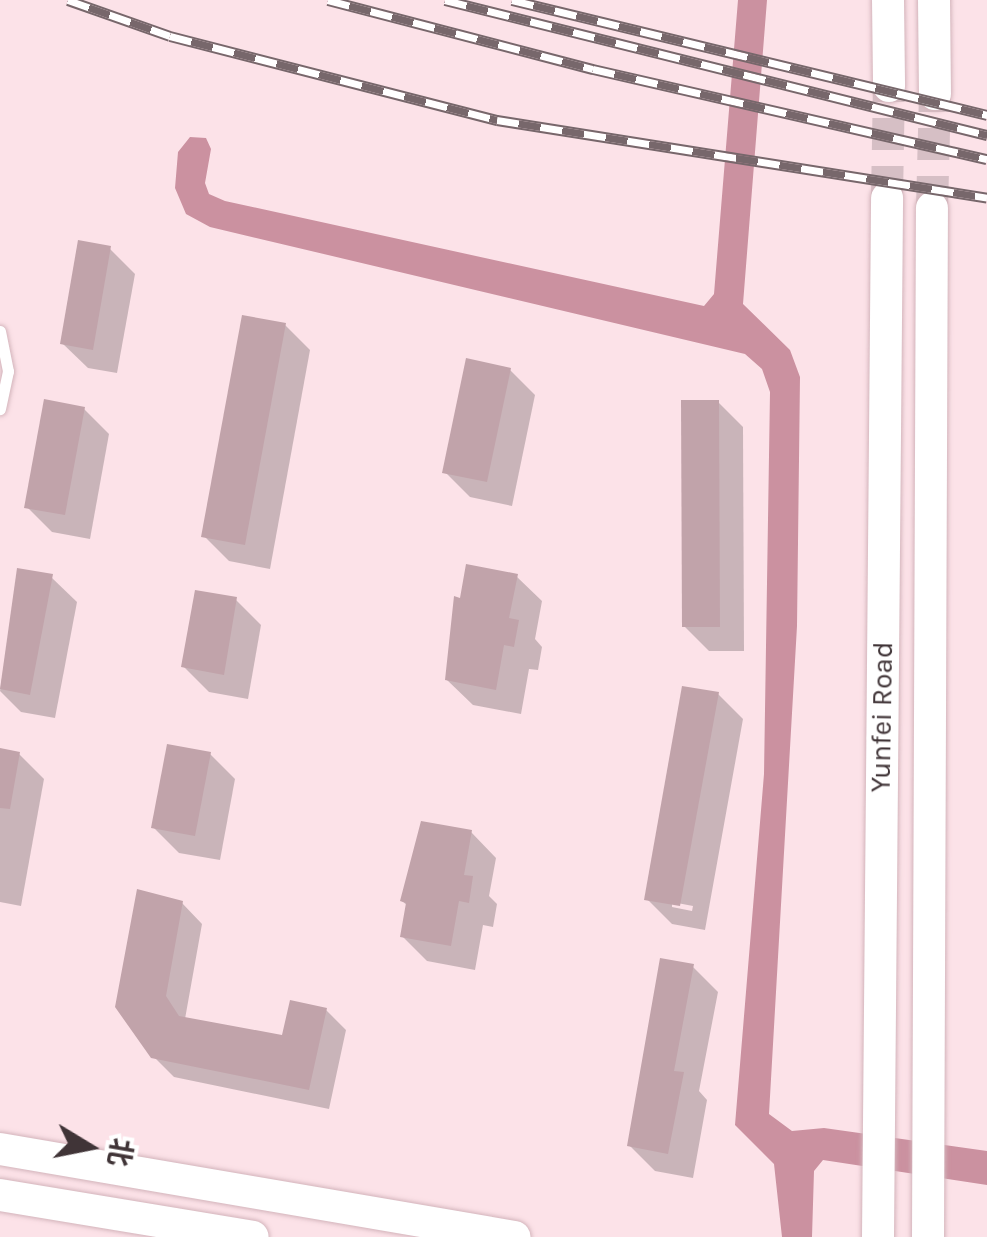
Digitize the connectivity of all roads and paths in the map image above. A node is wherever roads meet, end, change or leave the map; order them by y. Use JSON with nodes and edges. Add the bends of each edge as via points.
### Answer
{"nodes":[{"id":1,"x":888,"y":0,"type":"edge"},
{"id":2,"x":934,"y":0,"type":"edge"},
{"id":3,"x":889,"y":86,"type":"tunnel mouth"},
{"id":4,"x":935,"y":94,"type":"tunnel mouth"},
{"id":5,"x":887,"y":198,"type":"tunnel mouth"},
{"id":6,"x":932,"y":208,"type":"tunnel mouth"},
{"id":7,"x":0,"y":331,"type":"edge"},
{"id":8,"x":0,"y":409,"type":"edge"},
{"id":9,"x":0,"y":1149,"type":"edge"},
{"id":10,"x":0,"y":1195,"type":"edge"},
{"id":11,"x":253,"y":1237,"type":"edge"},
{"id":12,"x":516,"y":1237,"type":"edge"},
{"id":13,"x":878,"y":1237,"type":"edge"},
{"id":14,"x":928,"y":1237,"type":"edge"}],
"edges":[{"from":1,"to":3,"type":"main road"},
{"from":2,"to":4,"type":"main road"},
{"from":5,"to":13,"type":"main road","name":"Yunfei Road"},
{"from":6,"to":14,"type":"main road","name":"Yunfei Road"},
{"from":7,"to":8,"type":"lane","via":[[8,371]]},
{"from":9,"to":12,"type":"main road"},
{"from":10,"to":11,"type":"main road"}]}
